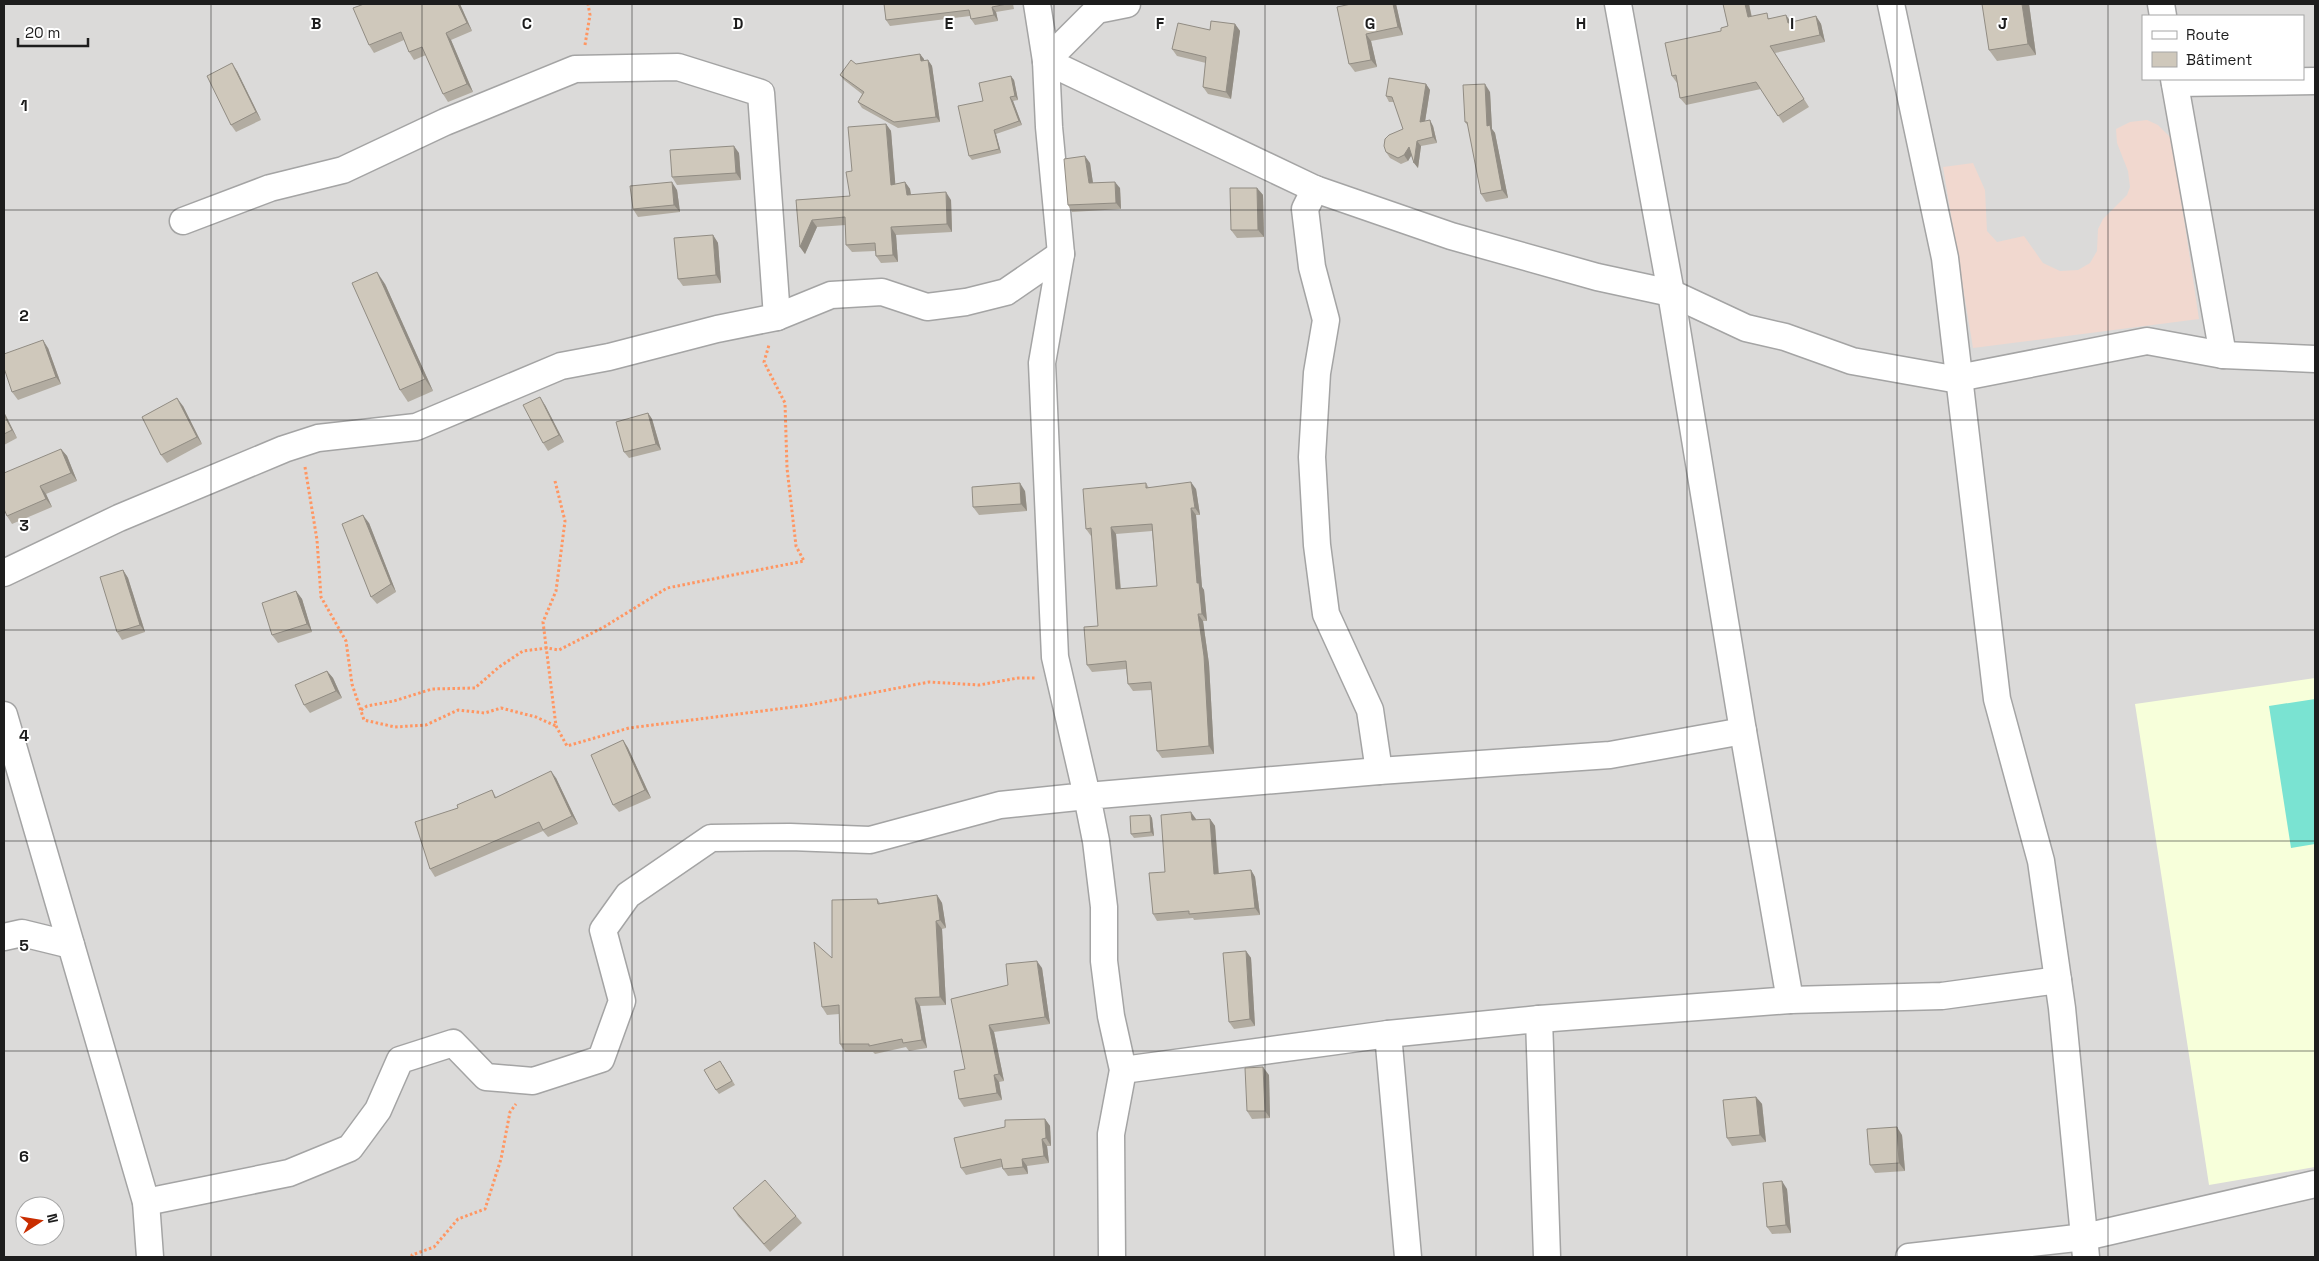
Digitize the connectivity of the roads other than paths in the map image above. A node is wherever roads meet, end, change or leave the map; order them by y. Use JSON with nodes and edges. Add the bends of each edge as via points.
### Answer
{"nodes":[{"id":1,"x":1037,"y":4,"type":"edge"},
{"id":2,"x":1127,"y":4,"type":"edge"},
{"id":3,"x":1618,"y":4,"type":"edge"},
{"id":4,"x":1891,"y":4,"type":"edge"},
{"id":5,"x":1046,"y":61,"type":"junction"},
{"id":6,"x":2174,"y":81,"type":"edge"},
{"id":7,"x":2315,"y":81,"type":"edge"},
{"id":8,"x":1315,"y":189,"type":"junction"},
{"id":9,"x":183,"y":221,"type":"dead end"},
{"id":10,"x":1061,"y":254,"type":"junction"},
{"id":11,"x":1671,"y":293,"type":"junction"},
{"id":12,"x":777,"y":318,"type":"junction"},
{"id":13,"x":2223,"y":356,"type":"junction"},
{"id":14,"x":2315,"y":359,"type":"edge"},
{"id":15,"x":1959,"y":379,"type":"junction"},
{"id":16,"x":4,"y":573,"type":"edge"},
{"id":17,"x":4,"y":715,"type":"edge"},
{"id":18,"x":1742,"y":732,"type":"junction"},
{"id":19,"x":1379,"y":771,"type":"junction"},
{"id":20,"x":1087,"y":796,"type":"junction"},
{"id":21,"x":4,"y":937,"type":"edge"},
{"id":22,"x":71,"y":945,"type":"junction"},
{"id":23,"x":2058,"y":980,"type":"junction"},
{"id":24,"x":1790,"y":1000,"type":"junction"},
{"id":25,"x":1538,"y":1019,"type":"junction"},
{"id":26,"x":1388,"y":1034,"type":"junction"},
{"id":27,"x":1122,"y":1070,"type":"junction"},
{"id":28,"x":2315,"y":1184,"type":"edge"},
{"id":29,"x":146,"y":1202,"type":"junction"},
{"id":30,"x":2086,"y":1247,"type":"edge"},
{"id":31,"x":150,"y":1257,"type":"edge"},
{"id":32,"x":1112,"y":1257,"type":"edge"},
{"id":33,"x":1408,"y":1257,"type":"edge"},
{"id":34,"x":1547,"y":1257,"type":"edge"},
{"id":35,"x":1908,"y":1257,"type":"edge"}],
"edges":[{"from":1,"to":5,"type":"street"},
{"from":2,"to":5,"type":"street","via":[[1096,10]]},
{"from":3,"to":11,"type":"street"},
{"from":4,"to":15,"type":"street","via":[[1945,258]]},
{"from":5,"to":8,"type":"street"},
{"from":5,"to":10,"type":"street"},
{"from":6,"to":7,"type":"street"},
{"from":6,"to":13,"type":"street"},
{"from":8,"to":11,"type":"street","via":[[1451,236],[1597,277]]},
{"from":8,"to":19,"type":"street","via":[[1305,209],[1312,267],[1326,320],[1317,373],[1312,457],[1317,545],[1326,614],[1370,710]]},
{"from":9,"to":12,"type":"street","via":[[270,188],[343,170],[445,122],[575,69],[678,67],[761,93]]},
{"from":10,"to":12,"type":"street","via":[[1006,292],[966,302],[926,306],[882,292],[831,295]]},
{"from":10,"to":20,"type":"street","via":[[1042,363],[1054,657]]},
{"from":11,"to":15,"type":"street","via":[[1746,328],[1785,337],[1852,361]]},
{"from":11,"to":18,"type":"street"},
{"from":12,"to":16,"type":"street","via":[[561,366],[416,427],[318,438],[284,449],[128,514]]},
{"from":13,"to":14,"type":"street"},
{"from":13,"to":15,"type":"street","via":[[2147,341]]},
{"from":15,"to":23,"type":"street","via":[[1997,699],[2041,861]]},
{"from":17,"to":22,"type":"street"},
{"from":18,"to":19,"type":"street","via":[[1610,755]]},
{"from":18,"to":24,"type":"street"},
{"from":19,"to":20,"type":"street"},
{"from":20,"to":27,"type":"street","via":[[1104,907],[1104,961],[1111,1016]]},
{"from":20,"to":29,"type":"street","via":[[1000,805],[870,840],[711,838],[628,895],[603,930],[622,1001],[602,1059],[533,1081],[486,1077],[452,1043],[400,1060],[378,1110],[350,1148],[289,1173]]},
{"from":21,"to":22,"type":"street","via":[[22,934]]},
{"from":22,"to":29,"type":"street"},
{"from":23,"to":24,"type":"street","via":[[1942,996]]},
{"from":23,"to":30,"type":"street"},
{"from":24,"to":25,"type":"street"},
{"from":25,"to":26,"type":"street"},
{"from":25,"to":34,"type":"street"},
{"from":26,"to":27,"type":"street"},
{"from":26,"to":33,"type":"street"},
{"from":27,"to":32,"type":"street","via":[[1111,1134]]},
{"from":28,"to":30,"type":"street"},
{"from":29,"to":31,"type":"street"},
{"from":30,"to":35,"type":"street"}]}
